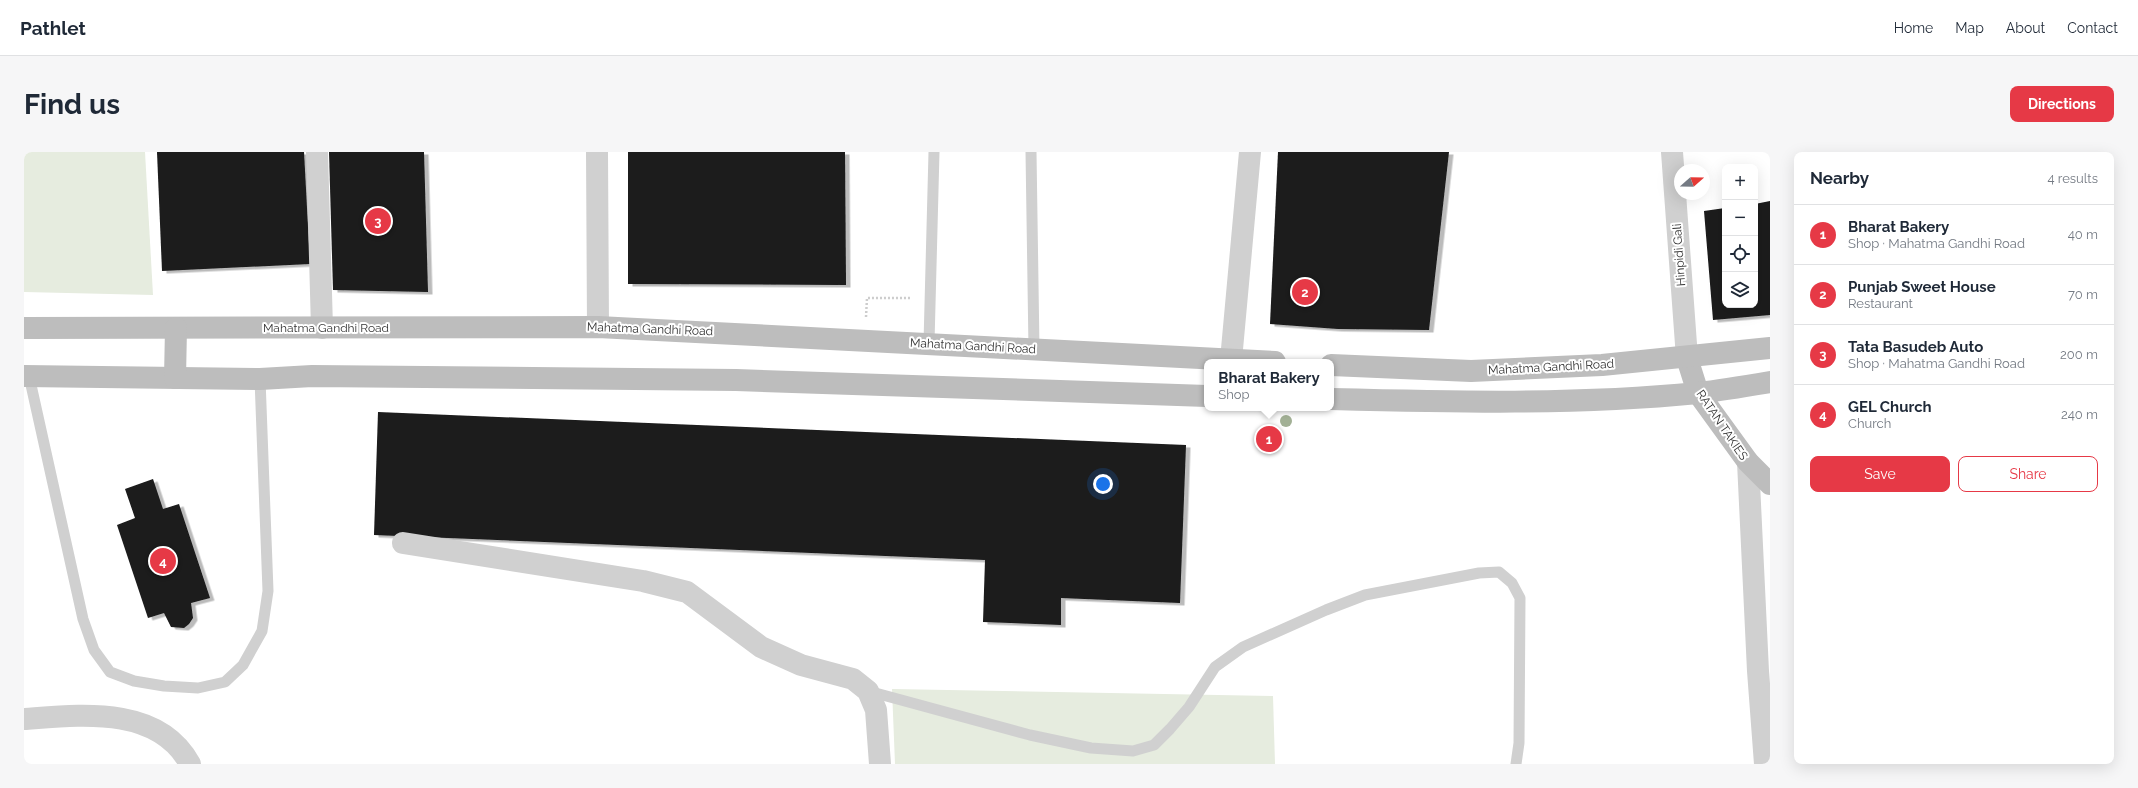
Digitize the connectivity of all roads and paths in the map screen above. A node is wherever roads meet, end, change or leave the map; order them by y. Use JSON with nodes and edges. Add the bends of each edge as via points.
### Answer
{"nodes":[{"id":1,"x":317,"y":152,"type":"edge"},
{"id":2,"x":597,"y":152,"type":"edge"},
{"id":3,"x":934,"y":152,"type":"edge"},
{"id":4,"x":1031,"y":152,"type":"edge"},
{"id":5,"x":1250,"y":152,"type":"edge"},
{"id":6,"x":1672,"y":152,"type":"edge"},
{"id":7,"x":867,"y":298,"type":"dead end"},
{"id":8,"x":917,"y":299,"type":"dead end"},
{"id":9,"x":598,"y":327,"type":"junction"},
{"id":10,"x":24,"y":328,"type":"edge"},
{"id":11,"x":176,"y":328,"type":"junction"},
{"id":12,"x":322,"y":328,"type":"junction"},
{"id":13,"x":929,"y":343,"type":"junction"},
{"id":14,"x":1770,"y":348,"type":"edge"},
{"id":15,"x":1034,"y":349,"type":"junction"},
{"id":16,"x":1687,"y":358,"type":"junction"},
{"id":17,"x":1213,"y":359,"type":"edge"},
{"id":18,"x":1231,"y":359,"type":"edge"},
{"id":19,"x":1334,"y":365,"type":"edge"},
{"id":20,"x":26,"y":376,"type":"edge"},
{"id":21,"x":175,"y":378,"type":"junction"},
{"id":22,"x":260,"y":379,"type":"junction"},
{"id":23,"x":1770,"y":382,"type":"edge"},
{"id":24,"x":1698,"y":393,"type":"junction"},
{"id":25,"x":1204,"y":396,"type":"edge"},
{"id":26,"x":1334,"y":399,"type":"edge"},
{"id":27,"x":1748,"y":462,"type":"junction"},
{"id":28,"x":1770,"y":484,"type":"edge"},
{"id":29,"x":402,"y":543,"type":"dead end"},
{"id":30,"x":868,"y":691,"type":"junction"},
{"id":31,"x":24,"y":719,"type":"edge"},
{"id":32,"x":190,"y":764,"type":"edge"},
{"id":33,"x":880,"y":764,"type":"edge"},
{"id":34,"x":1516,"y":764,"type":"edge"},
{"id":35,"x":1765,"y":764,"type":"edge"}],
"edges":[{"from":1,"to":12,"type":"street"},
{"from":2,"to":9,"type":"street"},
{"from":3,"to":13,"type":"lane"},
{"from":4,"to":15,"type":"lane"},
{"from":5,"to":18,"type":"street"},
{"from":6,"to":16,"type":"street","name":"Hinpidi Gali"},
{"from":7,"to":8,"type":"path"},
{"from":9,"to":12,"type":"main road","name":"Mahatma Gandhi Road"},
{"from":9,"to":13,"type":"main road","name":"Mahatma Gandhi Road"},
{"from":10,"to":11,"type":"main road","name":"Mahatma Gandhi Road"},
{"from":11,"to":12,"type":"main road","name":"Mahatma Gandhi Road"},
{"from":11,"to":21,"type":"main road"},
{"from":13,"to":15,"type":"main road","name":"Mahatma Gandhi Road"},
{"from":14,"to":16,"type":"main road","name":"Mahatma Gandhi Road"},
{"from":15,"to":17,"type":"main road","name":"Mahatma Gandhi Road"},
{"from":16,"to":19,"type":"main road","name":"Mahatma Gandhi Road","via":[[1471,371]]},
{"from":16,"to":24,"type":"main road","name":"RATAN TAKIES"},
{"from":20,"to":21,"type":"main road"},
{"from":20,"to":22,"type":"lane","via":[[83,619],[94,650],[110,672],[128,679],[164,686],[198,688],[225,682],[243,665],[262,631],[268,591]]},
{"from":21,"to":22,"type":"main road"},
{"from":22,"to":25,"type":"main road","via":[[320,376],[736,380]]},
{"from":23,"to":24,"type":"main road"},
{"from":24,"to":26,"type":"main road","via":[[1467,402]]},
{"from":24,"to":27,"type":"main road","name":"RATAN TAKIES"},
{"from":27,"to":28,"type":"main road","name":"RATAN TAKIES"},
{"from":27,"to":35,"type":"street"},
{"from":29,"to":30,"type":"street","via":[[643,581],[687,592],[761,647],[801,665],[853,679]]},
{"from":30,"to":33,"type":"street","via":[[876,710]]},
{"from":30,"to":34,"type":"lane","via":[[1030,735],[1091,748],[1133,751],[1154,745],[1189,707],[1215,667],[1243,647],[1365,595],[1445,578],[1499,572],[1512,582],[1520,598],[1519,736]]},
{"from":31,"to":32,"type":"street","via":[[71,716],[129,720],[168,736]]}]}
